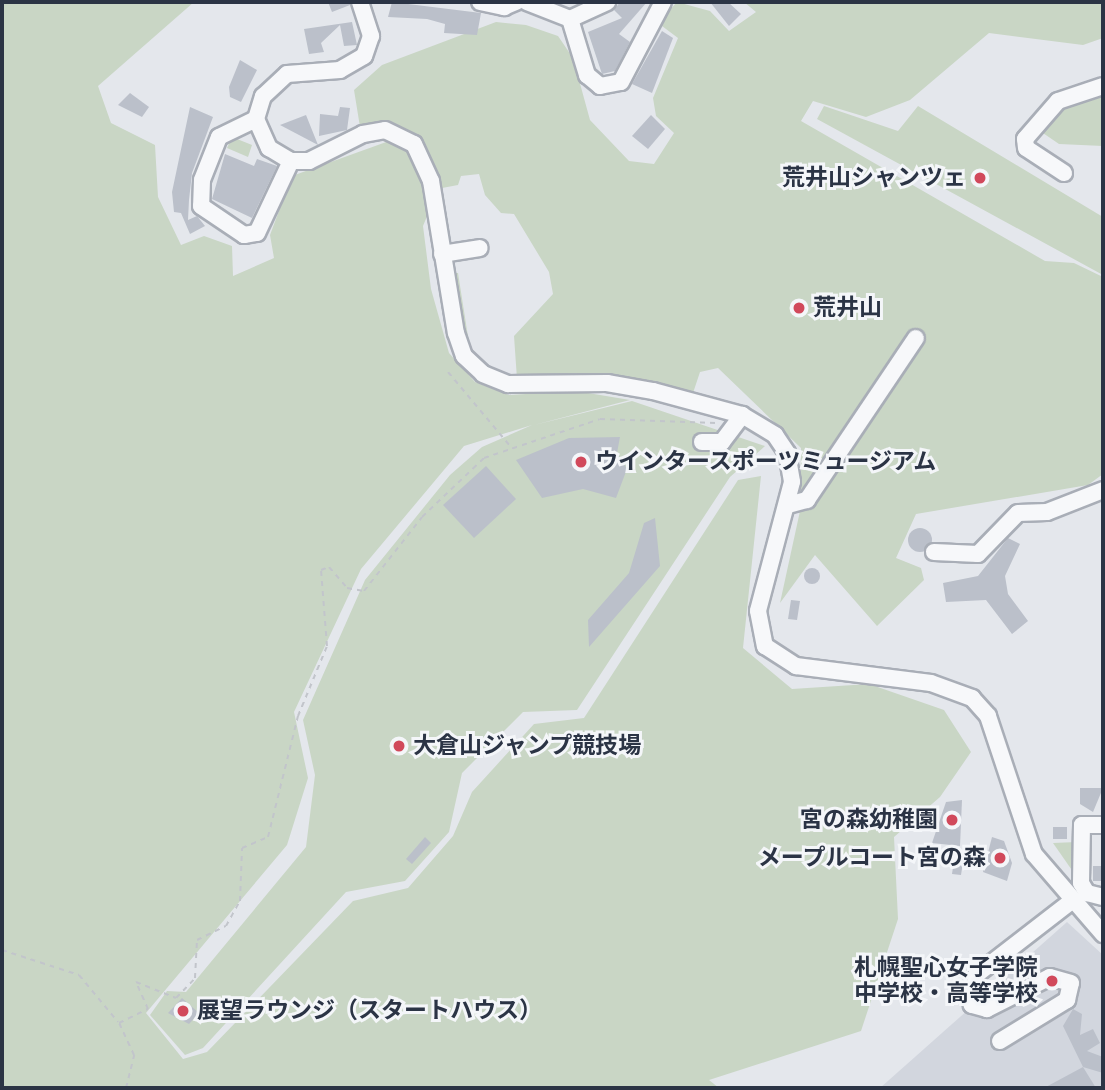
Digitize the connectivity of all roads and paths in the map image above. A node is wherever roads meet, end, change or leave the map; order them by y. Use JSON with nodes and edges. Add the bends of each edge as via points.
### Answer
{"nodes":[{"id":1,"x":360,"y":2,"type":"edge"},
{"id":2,"x":480,"y":2,"type":"edge"},
{"id":3,"x":516,"y":2,"type":"edge"},
{"id":4,"x":527,"y":2,"type":"edge"},
{"id":5,"x":607,"y":2,"type":"edge"},
{"id":6,"x":663,"y":2,"type":"edge"},
{"id":7,"x":570,"y":19,"type":"junction"},
{"id":8,"x":1103,"y":86,"type":"edge"},
{"id":9,"x":256,"y":119,"type":"junction"},
{"id":10,"x":291,"y":161,"type":"junction"},
{"id":11,"x":1064,"y":173,"type":"dead end"},
{"id":12,"x":480,"y":248,"type":"dead end"},
{"id":13,"x":442,"y":254,"type":"junction"},
{"id":14,"x":916,"y":338,"type":"dead end"},
{"id":15,"x":448,"y":372,"type":"dead end"},
{"id":16,"x":722,"y":410,"type":"junction"},
{"id":17,"x":741,"y":415,"type":"junction"},
{"id":18,"x":702,"y":442,"type":"dead end"},
{"id":19,"x":512,"y":448,"type":"junction"},
{"id":20,"x":1103,"y":490,"type":"edge"},
{"id":21,"x":788,"y":505,"type":"junction"},
{"id":22,"x":934,"y":552,"type":"dead end"},
{"id":23,"x":1103,"y":825,"type":"edge"},
{"id":24,"x":1103,"y":897,"type":"edge"},
{"id":25,"x":1073,"y":900,"type":"junction"},
{"id":26,"x":1095,"y":914,"type":"edge"},
{"id":27,"x":1103,"y":934,"type":"edge"},
{"id":28,"x":2,"y":950,"type":"edge"},
{"id":29,"x":119,"y":1023,"type":"junction"},
{"id":30,"x":1000,"y":1041,"type":"dead end"},
{"id":31,"x":126,"y":1088,"type":"edge"}],
"edges":[{"from":1,"to":9,"type":"street","via":[[371,36],[364,56],[340,70],[287,74],[263,96]]},
{"from":2,"to":3,"type":"street","via":[[504,7]]},
{"from":4,"to":7,"type":"street"},
{"from":5,"to":7,"type":"street"},
{"from":6,"to":7,"type":"street","via":[[621,82],[600,86],[587,75]]},
{"from":8,"to":11,"type":"street","via":[[1058,101],[1025,139],[1026,148]]},
{"from":9,"to":10,"type":"street","via":[[269,148]]},
{"from":9,"to":10,"type":"street","via":[[219,137],[202,180],[205,210],[244,235],[257,233]]},
{"from":10,"to":13,"type":"street","via":[[324,156],[363,134],[385,130],[403,136],[427,163]]},
{"from":12,"to":13,"type":"street"},
{"from":13,"to":16,"type":"street","via":[[459,344],[473,365],[495,380],[607,383]]},
{"from":14,"to":21,"type":"street","via":[[807,500]]},
{"from":15,"to":19,"type":"path"},
{"from":16,"to":17,"type":"street"},
{"from":16,"to":19,"type":"path","via":[[715,425],[654,417],[600,419]]},
{"from":17,"to":18,"type":"street","via":[[722,442]]},
{"from":17,"to":21,"type":"street","via":[[765,427],[787,453]]},
{"from":19,"to":29,"type":"path","via":[[484,457],[457,479],[364,591],[347,588],[329,567],[321,570],[327,646],[298,716],[268,837],[242,848],[240,901],[233,917],[197,940],[195,978],[176,998],[136,982],[148,1009]]},
{"from":20,"to":22,"type":"street","via":[[1047,512],[1018,513],[978,554]]},
{"from":21,"to":25,"type":"street","via":[[758,611],[765,646],[796,666],[939,684],[972,698],[988,716],[1025,838]]},
{"from":23,"to":24,"type":"street","via":[[1082,825],[1081,883],[1087,893]]},
{"from":25,"to":26,"type":"street"},
{"from":25,"to":30,"type":"street","via":[[976,975],[972,1005],[987,1009],[1050,977],[1071,983],[1068,1000]]},
{"from":26,"to":27,"type":"street"},
{"from":28,"to":29,"type":"path","via":[[79,975]]},
{"from":29,"to":31,"type":"path","via":[[134,1055]]}]}
